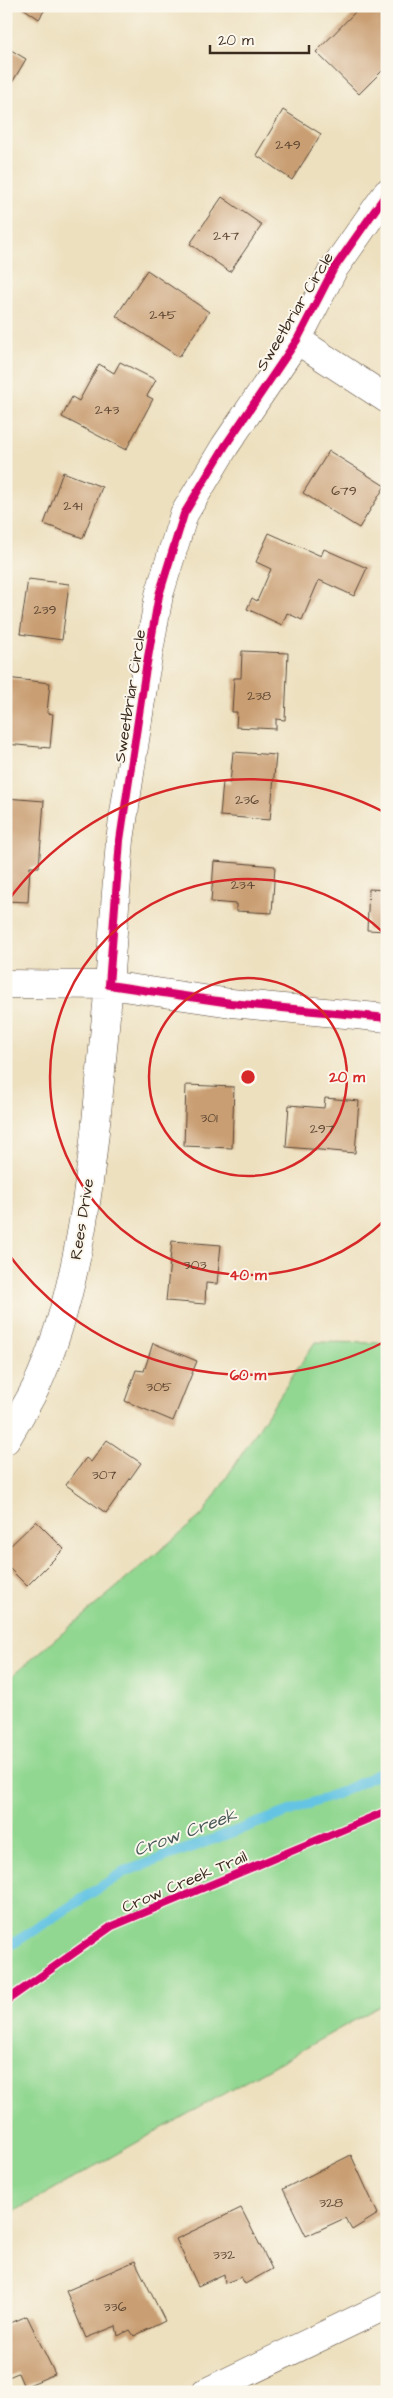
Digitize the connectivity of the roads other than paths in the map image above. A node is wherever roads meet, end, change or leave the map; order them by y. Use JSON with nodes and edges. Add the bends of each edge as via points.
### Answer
{"nodes":[{"id":1,"x":387,"y":193,"type":"edge"},
{"id":2,"x":297,"y":340,"type":"junction"},
{"id":3,"x":387,"y":399,"type":"edge"},
{"id":4,"x":6,"y":984,"type":"edge"},
{"id":5,"x":109,"y":985,"type":"junction"},
{"id":6,"x":387,"y":1018,"type":"edge"},
{"id":7,"x":6,"y":1440,"type":"edge"},
{"id":8,"x":387,"y":2305,"type":"edge"},
{"id":9,"x":206,"y":2392,"type":"edge"}],
"edges":[{"from":1,"to":2,"type":"street","name":"Sweetbriar Circle","via":[[333,270]]},
{"from":2,"to":3,"type":"street"},
{"from":2,"to":5,"type":"street","name":"Sweetbriar Circle","via":[[225,446],[184,514],[159,595],[120,840]]},
{"from":4,"to":5,"type":"street"},
{"from":5,"to":6,"type":"street","via":[[231,1003]]},
{"from":5,"to":7,"type":"street","name":"Rees Drive","via":[[91,1160],[77,1250],[59,1325],[36,1386]]},
{"from":8,"to":9,"type":"street"}]}
